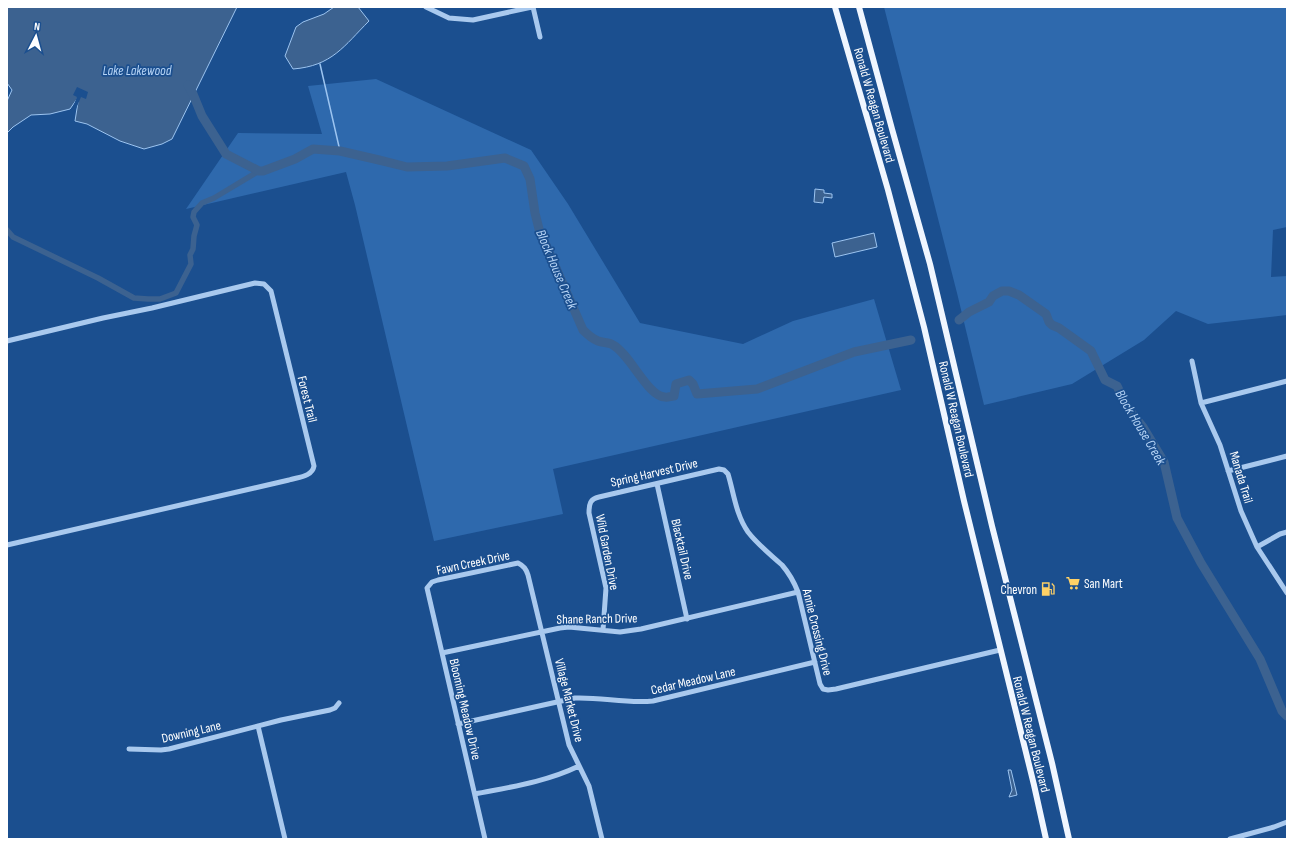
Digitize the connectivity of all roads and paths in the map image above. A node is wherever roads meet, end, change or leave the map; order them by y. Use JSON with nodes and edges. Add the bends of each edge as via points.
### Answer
{"nodes":[{"id":1,"x":426,"y":7,"type":"edge"},
{"id":2,"x":533,"y":7,"type":"edge"},
{"id":3,"x":835,"y":7,"type":"edge"},
{"id":4,"x":859,"y":7,"type":"edge"},
{"id":5,"x":540,"y":37,"type":"dead end"},
{"id":6,"x":7,"y":341,"type":"edge"},
{"id":7,"x":1192,"y":361,"type":"dead end"},
{"id":8,"x":1287,"y":381,"type":"edge"},
{"id":9,"x":1201,"y":403,"type":"junction"},
{"id":10,"x":1287,"y":456,"type":"edge"},
{"id":11,"x":724,"y":470,"type":"joint"},
{"id":12,"x":1228,"y":471,"type":"junction"},
{"id":13,"x":657,"y":484,"type":"junction"},
{"id":14,"x":590,"y":501,"type":"joint"},
{"id":15,"x":1287,"y":532,"type":"edge"},
{"id":16,"x":7,"y":545,"type":"edge"},
{"id":17,"x":1257,"y":547,"type":"junction"},
{"id":18,"x":523,"y":565,"type":"joint"},
{"id":19,"x":428,"y":585,"type":"joint"},
{"id":20,"x":798,"y":592,"type":"junction"},
{"id":21,"x":1287,"y":593,"type":"edge"},
{"id":22,"x":687,"y":619,"type":"junction"},
{"id":23,"x":603,"y":630,"type":"junction"},
{"id":24,"x":542,"y":631,"type":"junction"},
{"id":25,"x":1000,"y":650,"type":"junction"},
{"id":26,"x":442,"y":653,"type":"junction"},
{"id":27,"x":815,"y":662,"type":"junction"},
{"id":28,"x":558,"y":702,"type":"junction"},
{"id":29,"x":339,"y":703,"type":"dead end"},
{"id":30,"x":458,"y":724,"type":"junction"},
{"id":31,"x":258,"y":726,"type":"junction"},
{"id":32,"x":128,"y":749,"type":"dead end"},
{"id":33,"x":579,"y":766,"type":"junction"},
{"id":34,"x":475,"y":794,"type":"junction"},
{"id":35,"x":1287,"y":822,"type":"edge"},
{"id":36,"x":285,"y":839,"type":"edge"},
{"id":37,"x":485,"y":839,"type":"edge"},
{"id":38,"x":602,"y":839,"type":"edge"},
{"id":39,"x":1046,"y":839,"type":"edge"},
{"id":40,"x":1069,"y":839,"type":"edge"},
{"id":41,"x":1230,"y":839,"type":"edge"}],
"edges":[{"from":1,"to":2,"type":"street","via":[[449,18],[473,20]]},
{"from":2,"to":5,"type":"street"},
{"from":3,"to":25,"type":"main road","name":"Ronald W Reagan Boulevard","via":[[888,190],[924,327]]},
{"from":4,"to":40,"type":"main road","name":"Ronald W Reagan Boulevard","via":[[930,264]]},
{"from":6,"to":16,"type":"street","name":"Forest Trail","via":[[232,287],[255,282],[264,284],[271,291],[314,466],[310,473],[289,480]]},
{"from":7,"to":9,"type":"street","name":"Manada Trail"},
{"from":8,"to":9,"type":"street"},
{"from":9,"to":12,"type":"street","name":"Manada Trail","via":[[1220,445]]},
{"from":10,"to":12,"type":"street"},
{"from":11,"to":13,"type":"street","name":"Spring Harvest Drive","via":[[714,469]]},
{"from":11,"to":20,"type":"street","name":"Annie Crossing Drive","via":[[728,474],[741,520],[756,542],[782,565]]},
{"from":12,"to":17,"type":"street","name":"Manada Trail","via":[[1241,511]]},
{"from":13,"to":14,"type":"street","name":"Spring Harvest Drive"},
{"from":13,"to":22,"type":"street","name":"Blacktail Drive"},
{"from":14,"to":23,"type":"street","name":"Wild Garden Drive","via":[[589,513],[606,588]]},
{"from":15,"to":17,"type":"street"},
{"from":17,"to":21,"type":"street","name":"Manada Trail"},
{"from":18,"to":19,"type":"street","name":"Fawn Creek Drive","via":[[512,564],[438,580]]},
{"from":18,"to":24,"type":"street","name":"Village Market Drive","via":[[528,574]]},
{"from":19,"to":26,"type":"street","name":"Blooming Meadow Drive","via":[[427,593]]},
{"from":20,"to":22,"type":"street","name":"Shane Ranch Drive"},
{"from":20,"to":27,"type":"street","name":"Annie Crossing Drive"},
{"from":22,"to":23,"type":"street","name":"Shane Ranch Drive","via":[[629,631]]},
{"from":23,"to":24,"type":"street","name":"Shane Ranch Drive","via":[[570,627]]},
{"from":24,"to":26,"type":"street","name":"Shane Ranch Drive"},
{"from":24,"to":28,"type":"street","name":"Village Market Drive"},
{"from":25,"to":27,"type":"street","name":"Annie Crossing Drive","via":[[828,690],[823,689],[820,684]]},
{"from":25,"to":39,"type":"main road","name":"Ronald W Reagan Boulevard"},
{"from":26,"to":30,"type":"street","name":"Blooming Meadow Drive"},
{"from":27,"to":28,"type":"street","name":"Cedar Meadow Lane","via":[[653,701],[627,702],[576,698]]},
{"from":28,"to":30,"type":"street","name":"Cedar Meadow Lane"},
{"from":28,"to":33,"type":"street","name":"Village Market Drive","via":[[569,745]]},
{"from":29,"to":31,"type":"street","name":"Downing Lane","via":[[330,710]]},
{"from":30,"to":34,"type":"street","name":"Blooming Meadow Drive"},
{"from":31,"to":32,"type":"street","name":"Downing Lane","via":[[169,749]]},
{"from":31,"to":36,"type":"street"},
{"from":33,"to":34,"type":"street","via":[[551,777]]},
{"from":33,"to":38,"type":"street","name":"Village Market Drive","via":[[589,786]]},
{"from":34,"to":37,"type":"street","name":"Blooming Meadow Drive"},
{"from":35,"to":41,"type":"street","via":[[1274,828]]}]}
